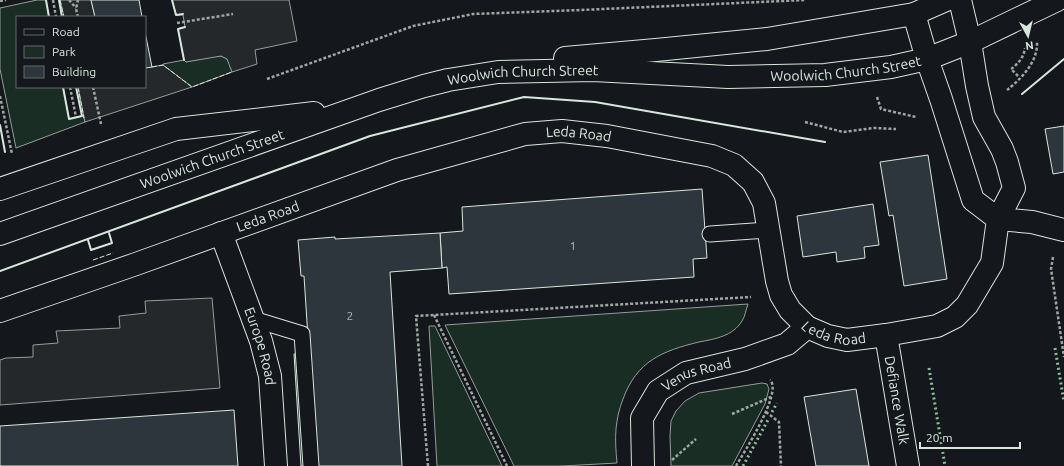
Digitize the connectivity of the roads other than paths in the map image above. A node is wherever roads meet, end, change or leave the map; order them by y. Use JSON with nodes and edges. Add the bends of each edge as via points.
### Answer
{"nodes":[{"id":1,"x":946,"y":0,"type":"edge"},
{"id":2,"x":960,"y":0,"type":"edge"},
{"id":3,"x":1057,"y":0,"type":"edge"},
{"id":4,"x":914,"y":14,"type":"junction"},
{"id":5,"x":970,"y":42,"type":"junction"},
{"id":6,"x":927,"y":59,"type":"junction"},
{"id":7,"x":0,"y":189,"type":"edge"},
{"id":8,"x":998,"y":219,"type":"junction"},
{"id":9,"x":1061,"y":229,"type":"edge"},
{"id":10,"x":768,"y":230,"type":"junction"},
{"id":11,"x":221,"y":232,"type":"junction"},
{"id":12,"x":0,"y":234,"type":"edge"},
{"id":13,"x":710,"y":234,"type":"dead end"},
{"id":14,"x":0,"y":311,"type":"edge"},
{"id":15,"x":253,"y":319,"type":"junction"},
{"id":16,"x":807,"y":327,"type":"junction"},
{"id":17,"x":886,"y":334,"type":"junction"},
{"id":18,"x":276,"y":466,"type":"edge"},
{"id":19,"x":311,"y":466,"type":"edge"},
{"id":20,"x":643,"y":466,"type":"edge"},
{"id":21,"x":908,"y":466,"type":"edge"}],
"edges":[{"from":1,"to":4,"type":"street","name":"Woolwich Church Street"},
{"from":2,"to":5,"type":"street","name":"Leda Road"},
{"from":3,"to":5,"type":"street","name":"Woolwich Church Street"},
{"from":4,"to":6,"type":"street"},
{"from":4,"to":7,"type":"street","name":"Woolwich Church Street","via":[[767,39],[495,63],[421,76],[311,114],[176,129]]},
{"from":5,"to":6,"type":"street","name":"Woolwich Church Street"},
{"from":5,"to":8,"type":"street","name":"Leda Road","via":[[984,117],[1004,156],[1014,188]]},
{"from":6,"to":8,"type":"street","via":[[973,200]]},
{"from":6,"to":12,"type":"street","name":"Woolwich Church Street","via":[[891,67],[825,75],[728,77],[577,71],[498,72],[448,80],[379,100]]},
{"from":8,"to":9,"type":"street","via":[[1032,222]]},
{"from":8,"to":17,"type":"street","name":"Leda Road","via":[[992,263],[967,305],[955,318],[937,326]]},
{"from":10,"to":11,"type":"street","name":"Leda Road","via":[[764,203],[753,182],[734,165],[712,156],[607,136],[562,131],[525,134],[397,170]]},
{"from":10,"to":13,"type":"lane"},
{"from":10,"to":16,"type":"street","name":"Leda Road","via":[[781,295],[790,310]]},
{"from":11,"to":14,"type":"street","name":"Leda Road"},
{"from":11,"to":15,"type":"street","name":"Europe Road"},
{"from":15,"to":18,"type":"street","name":"Europe Road","via":[[270,376]]},
{"from":15,"to":19,"type":"lane","via":[[302,334]]},
{"from":16,"to":17,"type":"street","name":"Leda Road","via":[[846,340]]},
{"from":16,"to":20,"type":"street","name":"Venus Road","via":[[788,344],[745,359],[686,373],[658,391],[642,418]]},
{"from":17,"to":21,"type":"street","name":"Defiance Walk"}]}
